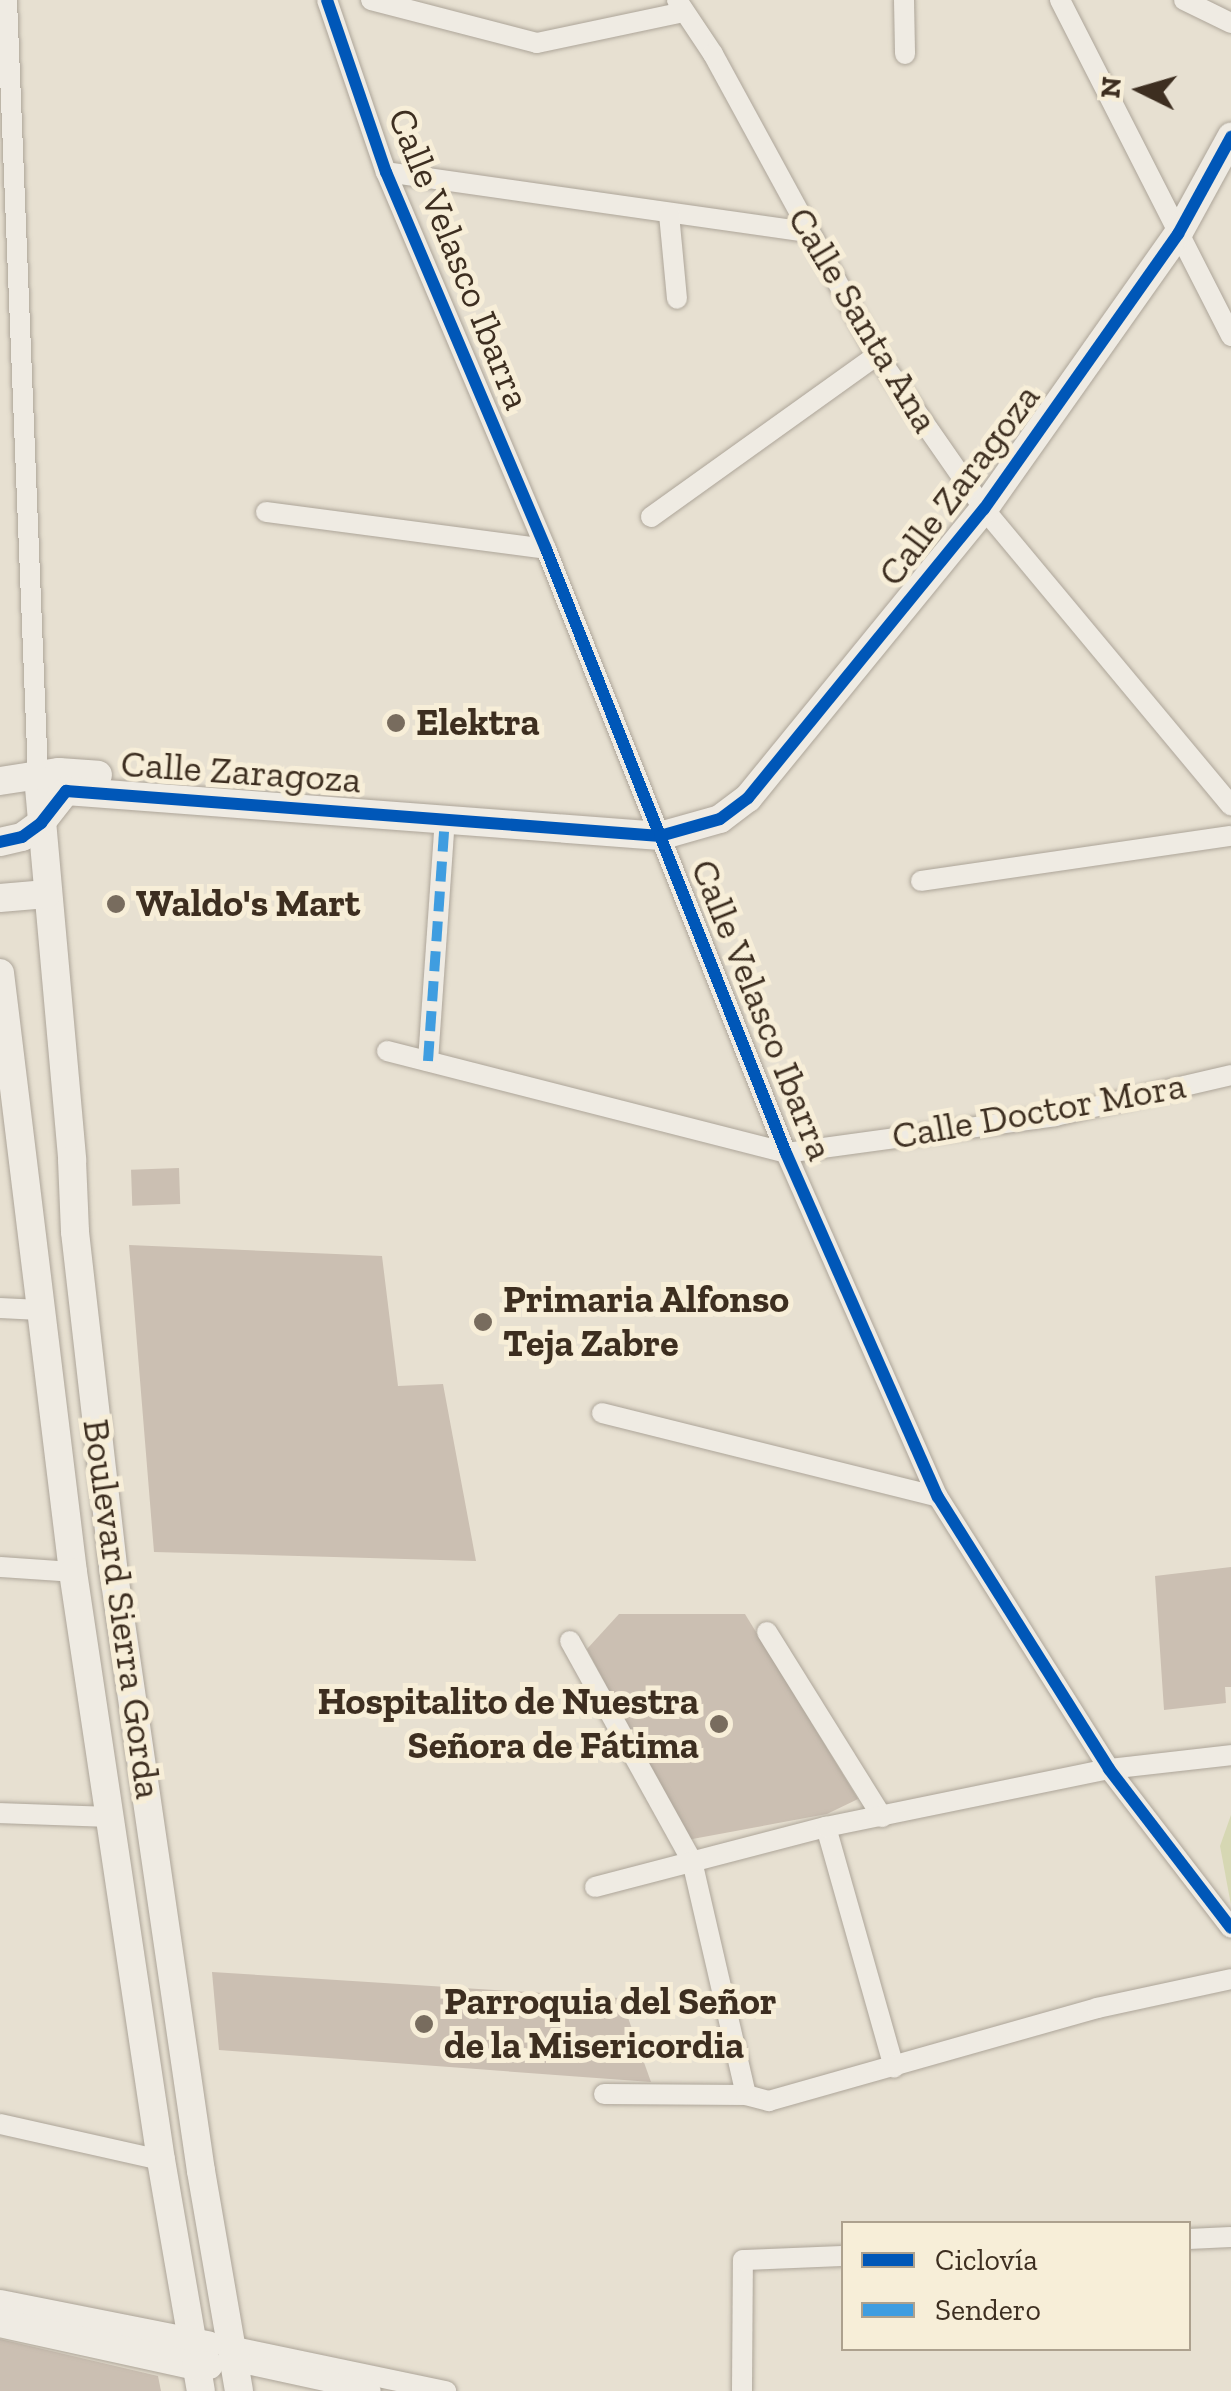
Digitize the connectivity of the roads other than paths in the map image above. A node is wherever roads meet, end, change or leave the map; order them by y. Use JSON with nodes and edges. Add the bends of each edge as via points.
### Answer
{"nodes":[{"id":1,"x":7,"y":0,"type":"edge"},
{"id":2,"x":327,"y":0,"type":"edge"},
{"id":3,"x":371,"y":0,"type":"edge"},
{"id":4,"x":904,"y":0,"type":"edge"},
{"id":5,"x":1060,"y":0,"type":"edge"},
{"id":6,"x":1191,"y":2,"type":"edge"},
{"id":7,"x":680,"y":6,"type":"edge"},
{"id":8,"x":1231,"y":23,"type":"edge"},
{"id":9,"x":905,"y":54,"type":"dead end"},
{"id":10,"x":1231,"y":137,"type":"edge"},
{"id":11,"x":386,"y":172,"type":"junction"},
{"id":12,"x":669,"y":214,"type":"junction"},
{"id":13,"x":806,"y":232,"type":"junction"},
{"id":14,"x":1178,"y":234,"type":"junction"},
{"id":15,"x":677,"y":299,"type":"dead end"},
{"id":16,"x":1231,"y":336,"type":"edge"},
{"id":17,"x":877,"y":354,"type":"junction"},
{"id":18,"x":984,"y":508,"type":"junction"},
{"id":19,"x":266,"y":512,"type":"dead end"},
{"id":20,"x":651,"y":517,"type":"dead end"},
{"id":21,"x":546,"y":549,"type":"junction"},
{"id":22,"x":38,"y":776,"type":"junction"},
{"id":23,"x":0,"y":781,"type":"edge"},
{"id":24,"x":1231,"y":806,"type":"edge"},
{"id":25,"x":446,"y":817,"type":"junction"},
{"id":26,"x":42,"y":824,"type":"junction"},
{"id":27,"x":657,"y":828,"type":"junction"},
{"id":28,"x":1231,"y":836,"type":"edge"},
{"id":29,"x":0,"y":842,"type":"edge"},
{"id":30,"x":921,"y":881,"type":"dead end"},
{"id":31,"x":47,"y":894,"type":"junction"},
{"id":32,"x":0,"y":898,"type":"edge"},
{"id":33,"x":0,"y":973,"type":"edge"},
{"id":34,"x":387,"y":1051,"type":"dead end"},
{"id":35,"x":428,"y":1060,"type":"junction"},
{"id":36,"x":1231,"y":1074,"type":"edge"},
{"id":37,"x":786,"y":1153,"type":"junction"},
{"id":38,"x":75,"y":1232,"type":"junction"},
{"id":39,"x":32,"y":1240,"type":"junction"},
{"id":40,"x":0,"y":1308,"type":"edge"},
{"id":41,"x":40,"y":1310,"type":"junction"},
{"id":42,"x":602,"y":1413,"type":"dead end"},
{"id":43,"x":938,"y":1498,"type":"junction"},
{"id":44,"x":0,"y":1567,"type":"edge"},
{"id":45,"x":73,"y":1572,"type":"junction"},
{"id":46,"x":767,"y":1632,"type":"dead end"},
{"id":47,"x":570,"y":1641,"type":"dead end"},
{"id":48,"x":1231,"y":1756,"type":"edge"},
{"id":49,"x":1109,"y":1769,"type":"junction"},
{"id":50,"x":0,"y":1813,"type":"edge"},
{"id":51,"x":108,"y":1817,"type":"junction"},
{"id":52,"x":882,"y":1817,"type":"junction"},
{"id":53,"x":826,"y":1827,"type":"junction"},
{"id":54,"x":692,"y":1861,"type":"junction"},
{"id":55,"x":595,"y":1887,"type":"dead end"},
{"id":56,"x":1231,"y":1928,"type":"edge"},
{"id":57,"x":1231,"y":1979,"type":"edge"},
{"id":58,"x":894,"y":2068,"type":"junction"},
{"id":59,"x":604,"y":2094,"type":"dead end"},
{"id":60,"x":746,"y":2094,"type":"junction"},
{"id":61,"x":0,"y":2124,"type":"edge"},
{"id":62,"x":161,"y":2160,"type":"junction"},
{"id":63,"x":1231,"y":2237,"type":"edge"},
{"id":64,"x":1191,"y":2239,"type":"edge"},
{"id":65,"x":841,"y":2256,"type":"edge"},
{"id":66,"x":0,"y":2304,"type":"edge"},
{"id":67,"x":0,"y":2323,"type":"edge"},
{"id":68,"x":231,"y":2353,"type":"junction"},
{"id":69,"x":196,"y":2368,"type":"edge"},
{"id":70,"x":239,"y":2391,"type":"edge"},
{"id":71,"x":371,"y":2391,"type":"edge"},
{"id":72,"x":446,"y":2391,"type":"edge"},
{"id":73,"x":742,"y":2391,"type":"edge"}],
"edges":[{"from":1,"to":22,"type":"street"},
{"from":2,"to":11,"type":"street","name":"Calle Velasco Ibarra"},
{"from":3,"to":7,"type":"street","via":[[537,44]]},
{"from":4,"to":9,"type":"street"},
{"from":5,"to":14,"type":"street"},
{"from":6,"to":8,"type":"street"},
{"from":7,"to":13,"type":"street","name":"Calle Santa Ana","via":[[713,54]]},
{"from":10,"to":14,"type":"main road","name":"Calle Zaragoza"},
{"from":11,"to":12,"type":"street"},
{"from":11,"to":21,"type":"street","name":"Calle Velasco Ibarra"},
{"from":12,"to":13,"type":"street"},
{"from":12,"to":15,"type":"street"},
{"from":13,"to":17,"type":"street","name":"Calle Santa Ana"},
{"from":14,"to":16,"type":"street"},
{"from":14,"to":18,"type":"main road","name":"Calle Zaragoza"},
{"from":17,"to":18,"type":"street","name":"Calle Santa Ana"},
{"from":17,"to":20,"type":"street"},
{"from":18,"to":24,"type":"street","name":"Calle Santa Ana"},
{"from":18,"to":27,"type":"main road","name":"Calle Zaragoza","via":[[748,798],[720,819]]},
{"from":19,"to":21,"type":"street"},
{"from":21,"to":27,"type":"street","name":"Calle Velasco Ibarra"},
{"from":22,"to":23,"type":"main road"},
{"from":22,"to":26,"type":"main road","name":"Boulevard Sierra Gorda"},
{"from":22,"to":27,"type":"main road","name":"Calle Zaragoza","via":[[59,772]]},
{"from":25,"to":26,"type":"main road","name":"Calle Zaragoza","via":[[66,790]]},
{"from":25,"to":27,"type":"main road","name":"Calle Zaragoza"},
{"from":25,"to":35,"type":"street"},
{"from":26,"to":29,"type":"main road"},
{"from":26,"to":31,"type":"main road","name":"Boulevard Sierra Gorda"},
{"from":27,"to":37,"type":"street","name":"Calle Velasco Ibarra"},
{"from":28,"to":30,"type":"street"},
{"from":31,"to":32,"type":"main road"},
{"from":31,"to":38,"type":"main road","name":"Boulevard Sierra Gorda"},
{"from":33,"to":39,"type":"main road","name":"Boulevard Sierra Gorda"},
{"from":34,"to":35,"type":"street"},
{"from":35,"to":37,"type":"street"},
{"from":36,"to":37,"type":"street","name":"Calle Doctor Mora","via":[[1055,1116]]},
{"from":37,"to":43,"type":"street","name":"Calle Velasco Ibarra"},
{"from":38,"to":39,"type":"main road"},
{"from":38,"to":68,"type":"main road","name":"Boulevard Sierra Gorda","via":[[113,1568]]},
{"from":39,"to":41,"type":"main road","name":"Boulevard Sierra Gorda"},
{"from":40,"to":41,"type":"street"},
{"from":41,"to":45,"type":"main road","name":"Boulevard Sierra Gorda"},
{"from":42,"to":43,"type":"street"},
{"from":43,"to":49,"type":"street","name":"Calle Velasco Ibarra"},
{"from":44,"to":45,"type":"street"},
{"from":45,"to":51,"type":"main road","name":"Boulevard Sierra Gorda"},
{"from":46,"to":52,"type":"street"},
{"from":47,"to":54,"type":"street"},
{"from":48,"to":49,"type":"street"},
{"from":49,"to":52,"type":"street"},
{"from":49,"to":56,"type":"street","name":"Calle Velasco Ibarra"},
{"from":50,"to":51,"type":"street"},
{"from":51,"to":62,"type":"main road","name":"Boulevard Sierra Gorda"},
{"from":52,"to":53,"type":"street"},
{"from":53,"to":54,"type":"street"},
{"from":53,"to":58,"type":"street"},
{"from":54,"to":55,"type":"street"},
{"from":54,"to":60,"type":"street"},
{"from":57,"to":58,"type":"street","via":[[1098,2008]]},
{"from":58,"to":60,"type":"street","via":[[769,2102]]},
{"from":59,"to":60,"type":"street"},
{"from":61,"to":62,"type":"street"},
{"from":62,"to":69,"type":"main road","name":"Boulevard Sierra Gorda"},
{"from":63,"to":64,"type":"street"},
{"from":65,"to":73,"type":"street","via":[[743,2260]]},
{"from":66,"to":69,"type":"main road"},
{"from":67,"to":69,"type":"main road"},
{"from":68,"to":69,"type":"main road"},
{"from":68,"to":70,"type":"main road","name":"Boulevard Sierra Gorda"},
{"from":68,"to":71,"type":"street"},
{"from":68,"to":72,"type":"street"}]}
